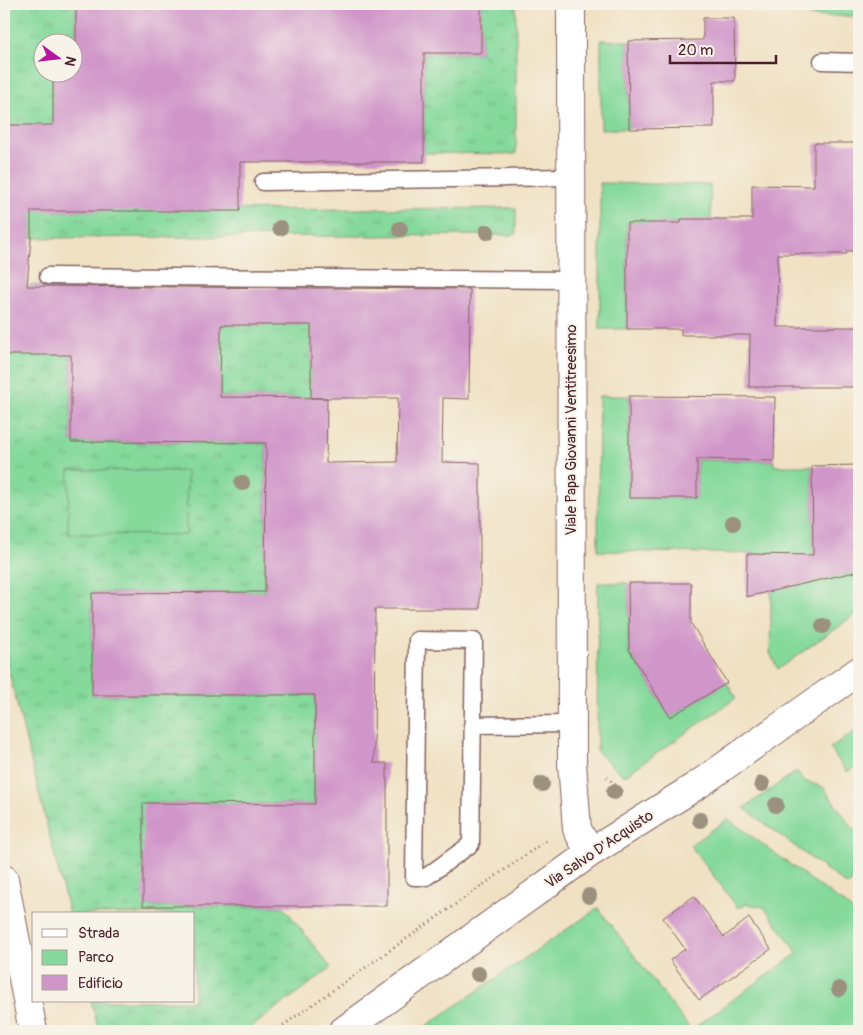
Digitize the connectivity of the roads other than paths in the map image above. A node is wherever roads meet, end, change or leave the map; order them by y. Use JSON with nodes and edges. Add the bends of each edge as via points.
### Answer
{"nodes":[{"id":1,"x":572,"y":4,"type":"edge"},
{"id":2,"x":822,"y":61,"type":"dead end"},
{"id":3,"x":859,"y":62,"type":"edge"},
{"id":4,"x":571,"y":177,"type":"junction"},
{"id":5,"x":262,"y":182,"type":"dead end"},
{"id":6,"x":48,"y":276,"type":"dead end"},
{"id":7,"x":572,"y":280,"type":"junction"},
{"id":8,"x":859,"y":671,"type":"edge"},
{"id":9,"x":571,"y":724,"type":"junction"},
{"id":10,"x":472,"y":725,"type":"junction"},
{"id":11,"x":590,"y":853,"type":"junction"},
{"id":12,"x":4,"y":879,"type":"edge"},
{"id":13,"x":33,"y":1031,"type":"edge"},
{"id":14,"x":343,"y":1031,"type":"edge"}],
"edges":[{"from":1,"to":4,"type":"street","name":"Viale Papa Giovanni Ventitreesimo"},
{"from":2,"to":3,"type":"lane"},
{"from":4,"to":5,"type":"lane"},
{"from":4,"to":7,"type":"street","name":"Viale Papa Giovanni Ventitreesimo"},
{"from":6,"to":7,"type":"lane"},
{"from":7,"to":9,"type":"street","name":"Viale Papa Giovanni Ventitreesimo"},
{"from":8,"to":11,"type":"street","name":"Via Salvo D'Acquisto","via":[[699,784]]},
{"from":9,"to":10,"type":"lane"},
{"from":9,"to":11,"type":"street","name":"Viale Papa Giovanni Ventitreesimo","via":[[577,829]]},
{"from":10,"to":10,"type":"lane","via":[[471,844],[426,877],[414,877],[417,640],[474,641]]},
{"from":11,"to":14,"type":"street","name":"Via Salvo D'Acquisto"},
{"from":12,"to":13,"type":"street"}]}
